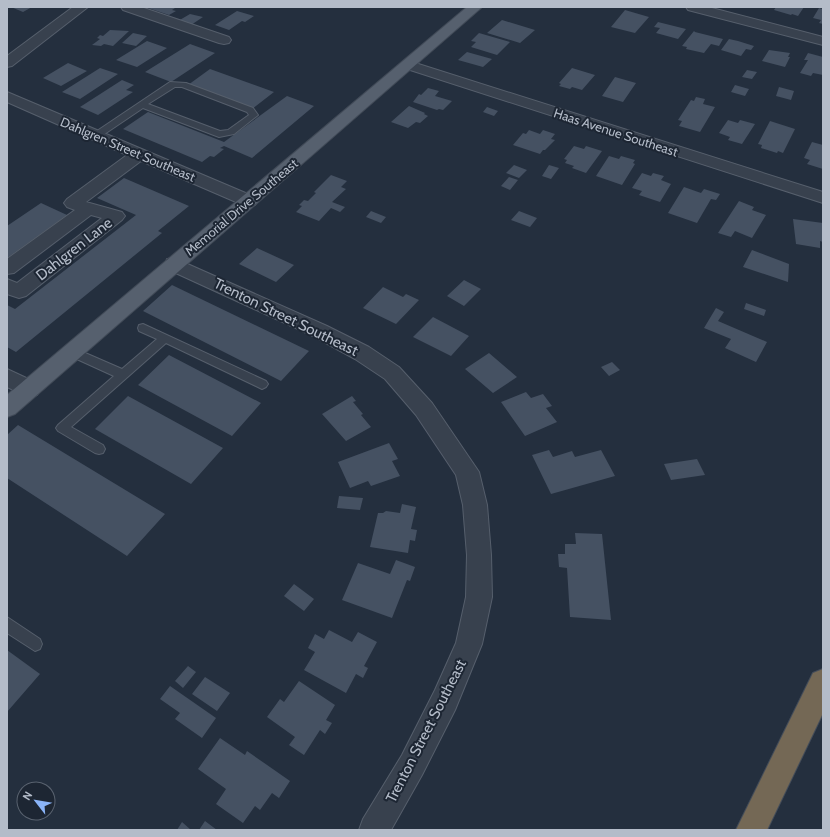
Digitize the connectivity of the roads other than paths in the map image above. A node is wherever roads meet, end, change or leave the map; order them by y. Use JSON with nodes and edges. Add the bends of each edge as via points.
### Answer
{"nodes":[{"id":1,"x":81,"y":7,"type":"edge"},
{"id":2,"x":128,"y":7,"type":"edge"},
{"id":3,"x":475,"y":7,"type":"edge"},
{"id":4,"x":693,"y":7,"type":"edge"},
{"id":5,"x":224,"y":40,"type":"dead end"},
{"id":6,"x":823,"y":41,"type":"edge"},
{"id":7,"x":7,"y":63,"type":"edge"},
{"id":8,"x":409,"y":65,"type":"junction"},
{"id":9,"x":7,"y":97,"type":"edge"},
{"id":10,"x":142,"y":105,"type":"junction"},
{"id":11,"x":97,"y":135,"type":"junction"},
{"id":12,"x":139,"y":154,"type":"junction"},
{"id":13,"x":823,"y":198,"type":"edge"},
{"id":14,"x":249,"y":201,"type":"junction"},
{"id":15,"x":88,"y":209,"type":"junction"},
{"id":16,"x":174,"y":264,"type":"junction"},
{"id":17,"x":7,"y":268,"type":"edge"},
{"id":18,"x":7,"y":286,"type":"edge"},
{"id":19,"x":143,"y":328,"type":"dead end"},
{"id":20,"x":165,"y":338,"type":"junction"},
{"id":21,"x":72,"y":352,"type":"junction"},
{"id":22,"x":123,"y":375,"type":"junction"},
{"id":23,"x":7,"y":377,"type":"edge"},
{"id":24,"x":262,"y":384,"type":"dead end"},
{"id":25,"x":29,"y":389,"type":"junction"},
{"id":26,"x":7,"y":408,"type":"edge"},
{"id":27,"x":99,"y":449,"type":"dead end"},
{"id":28,"x":7,"y":624,"type":"edge"},
{"id":29,"x":36,"y":644,"type":"dead end"},
{"id":30,"x":823,"y":683,"type":"edge"},
{"id":31,"x":374,"y":830,"type":"edge"},
{"id":32,"x":751,"y":830,"type":"edge"}],
"edges":[{"from":1,"to":7,"type":"street"},
{"from":2,"to":5,"type":"street"},
{"from":3,"to":8,"type":"main road","name":"Memorial Drive Southeast"},
{"from":4,"to":6,"type":"street"},
{"from":8,"to":13,"type":"street","name":"Haas Avenue Southeast"},
{"from":8,"to":14,"type":"main road","name":"Memorial Drive Southeast"},
{"from":9,"to":11,"type":"street","name":"Dahlgren Street Southeast"},
{"from":10,"to":10,"type":"lane","via":[[173,84],[183,85],[250,110],[254,115],[231,132],[219,134]]},
{"from":10,"to":11,"type":"lane"},
{"from":11,"to":12,"type":"street","name":"Dahlgren Street Southeast"},
{"from":12,"to":14,"type":"street","name":"Dahlgren Street Southeast"},
{"from":12,"to":15,"type":"street","name":"Dahlgren Lane","via":[[73,203]]},
{"from":14,"to":16,"type":"main road","name":"Memorial Drive Southeast"},
{"from":15,"to":17,"type":"street","name":"Dahlgren Lane"},
{"from":15,"to":18,"type":"street","name":"Dahlgren Lane","via":[[116,216],[18,291]]},
{"from":16,"to":21,"type":"main road","name":"Memorial Drive Southeast"},
{"from":16,"to":31,"type":"street","name":"Trenton Street Southeast","via":[[320,331],[362,353],[392,374],[424,409],[467,472],[475,505],[479,554],[479,597],[469,644],[418,752]]},
{"from":19,"to":20,"type":"lane"},
{"from":20,"to":22,"type":"lane"},
{"from":20,"to":24,"type":"lane"},
{"from":21,"to":22,"type":"lane"},
{"from":21,"to":25,"type":"main road","name":"Memorial Drive Southeast"},
{"from":22,"to":27,"type":"lane","via":[[62,428]]},
{"from":23,"to":25,"type":"street"},
{"from":25,"to":26,"type":"main road","name":"Memorial Drive Southeast"},
{"from":28,"to":29,"type":"lane"},
{"from":30,"to":32,"type":"highway"}]}
